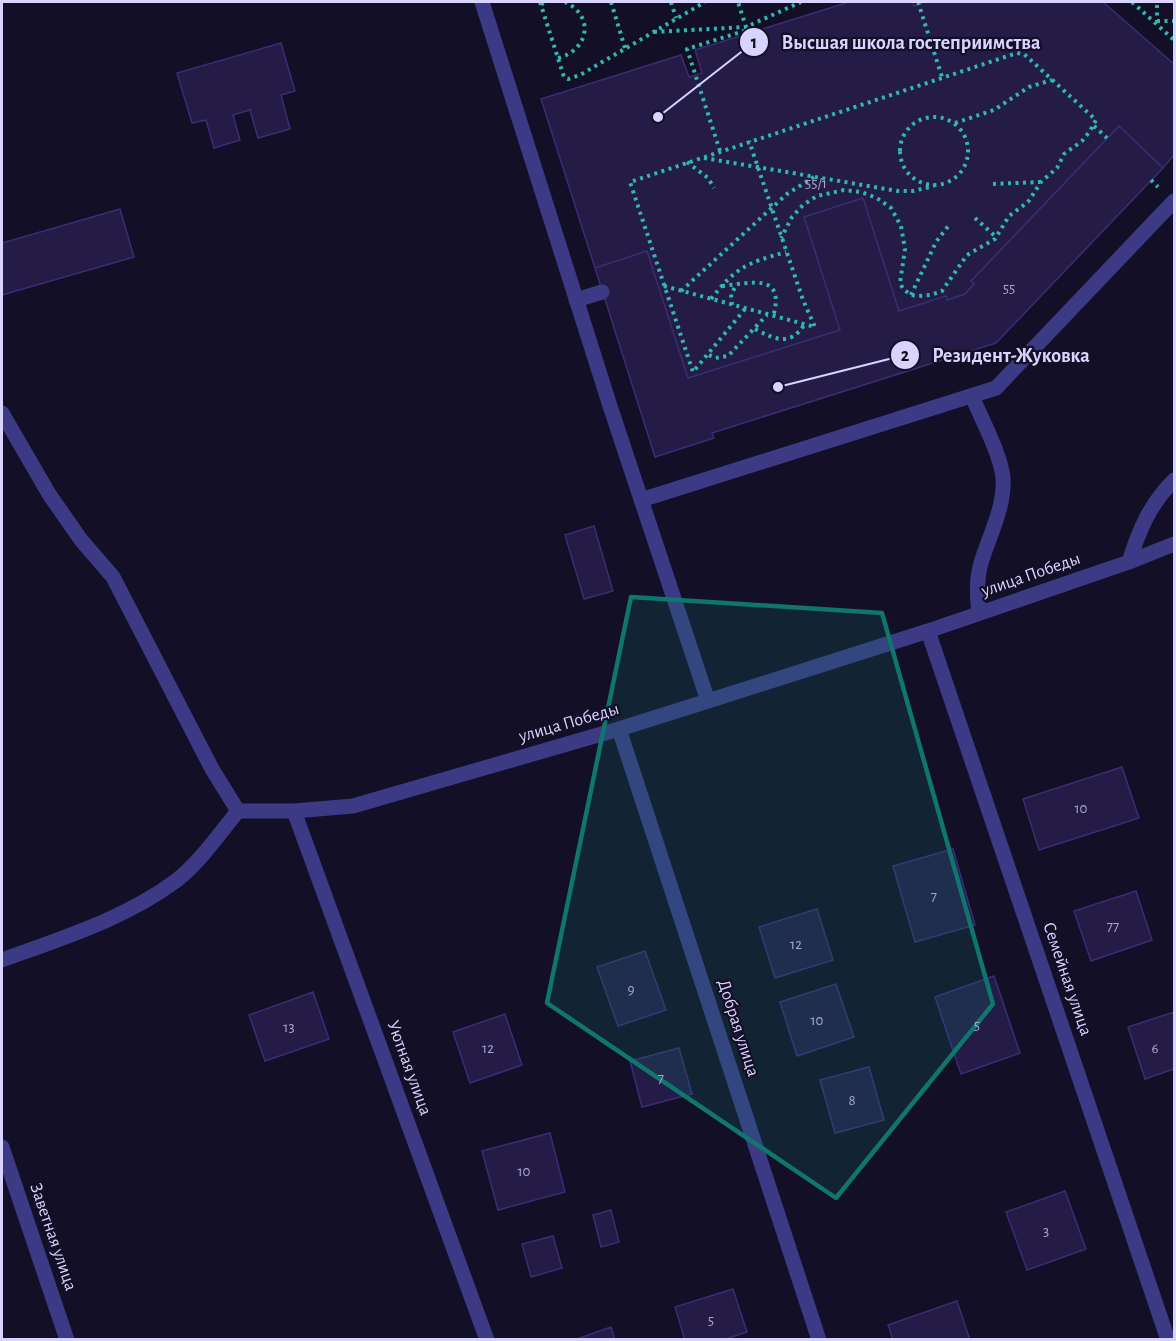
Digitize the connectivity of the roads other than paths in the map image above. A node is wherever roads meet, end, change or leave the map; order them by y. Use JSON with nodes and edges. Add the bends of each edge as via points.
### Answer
{"nodes":[{"id":1,"x":482,"y":2,"type":"edge"},
{"id":2,"x":1174,"y":201,"type":"edge"},
{"id":3,"x":602,"y":292,"type":"dead end"},
{"id":4,"x":576,"y":300,"type":"junction"},
{"id":5,"x":972,"y":396,"type":"junction"},
{"id":6,"x":2,"y":413,"type":"edge"},
{"id":7,"x":1174,"y":480,"type":"edge"},
{"id":8,"x":641,"y":500,"type":"junction"},
{"id":9,"x":1174,"y":544,"type":"edge"},
{"id":10,"x":1129,"y":562,"type":"junction"},
{"id":11,"x":979,"y":613,"type":"junction"},
{"id":12,"x":928,"y":631,"type":"junction"},
{"id":13,"x":708,"y":701,"type":"junction"},
{"id":14,"x":619,"y":729,"type":"junction"},
{"id":15,"x":294,"y":811,"type":"junction"},
{"id":16,"x":238,"y":812,"type":"junction"},
{"id":17,"x":2,"y":960,"type":"edge"},
{"id":18,"x":2,"y":1147,"type":"edge"},
{"id":19,"x":67,"y":1340,"type":"edge"},
{"id":20,"x":488,"y":1340,"type":"edge"},
{"id":21,"x":819,"y":1340,"type":"edge"},
{"id":22,"x":1168,"y":1340,"type":"edge"}],
"edges":[{"from":1,"to":4,"type":"street"},
{"from":2,"to":5,"type":"street","via":[[996,388]]},
{"from":3,"to":4,"type":"street"},
{"from":4,"to":8,"type":"street"},
{"from":5,"to":8,"type":"street"},
{"from":5,"to":11,"type":"street","via":[[1003,478],[993,531],[981,565]]},
{"from":6,"to":16,"type":"street","via":[[49,494],[113,577]]},
{"from":7,"to":10,"type":"street","via":[[1148,511]]},
{"from":8,"to":13,"type":"street"},
{"from":9,"to":10,"type":"street","name":"улица Победы"},
{"from":10,"to":11,"type":"street","name":"улица Победы"},
{"from":11,"to":12,"type":"street","name":"улица Победы"},
{"from":12,"to":13,"type":"street","name":"улица Победы"},
{"from":12,"to":22,"type":"street","name":"Семейная улица"},
{"from":13,"to":14,"type":"street","name":"улица Победы"},
{"from":14,"to":15,"type":"street","name":"улица Победы","via":[[353,806]]},
{"from":14,"to":21,"type":"street","name":"Добрая улица"},
{"from":15,"to":16,"type":"street","name":"улица Победы"},
{"from":15,"to":20,"type":"street","name":"Уютная улица"},
{"from":16,"to":17,"type":"street","via":[[178,879],[96,926]]},
{"from":18,"to":19,"type":"street","name":"Заветная улица"}]}
